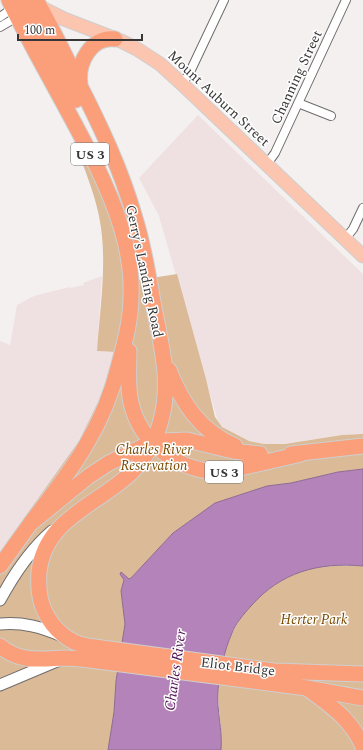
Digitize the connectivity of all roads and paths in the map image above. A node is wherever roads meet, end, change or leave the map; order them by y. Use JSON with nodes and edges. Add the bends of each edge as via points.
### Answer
{"nodes":[{"id":1,"x":28,"y":0,"type":"edge"},
{"id":2,"x":224,"y":0,"type":"edge"},
{"id":3,"x":346,"y":0,"type":"edge"},
{"id":4,"x":39,"y":4,"type":"edge"},
{"id":5,"x":14,"y":6,"type":"edge"},
{"id":6,"x":0,"y":17,"type":"edge"},
{"id":7,"x":0,"y":27,"type":"edge"},
{"id":8,"x":115,"y":39,"type":"junction"},
{"id":9,"x":182,"y":84,"type":"junction"},
{"id":10,"x":81,"y":87,"type":"junction"},
{"id":11,"x":298,"y":103,"type":"junction"},
{"id":12,"x":331,"y":116,"type":"dead end"},
{"id":13,"x":267,"y":164,"type":"junction"},
{"id":14,"x":363,"y":208,"type":"edge"},
{"id":15,"x":133,"y":210,"type":"junction"},
{"id":16,"x":345,"y":239,"type":"junction"},
{"id":17,"x":363,"y":256,"type":"edge"},
{"id":18,"x":129,"y":320,"type":"junction"},
{"id":19,"x":162,"y":350,"type":"junction"},
{"id":20,"x":153,"y":443,"type":"junction"},
{"id":21,"x":363,"y":446,"type":"edge"},
{"id":22,"x":260,"y":454,"type":"junction"},
{"id":23,"x":301,"y":454,"type":"junction"},
{"id":24,"x":73,"y":515,"type":"junction"},
{"id":25,"x":30,"y":524,"type":"junction"},
{"id":26,"x":5,"y":558,"type":"edge"},
{"id":27,"x":0,"y":566,"type":"edge"},
{"id":28,"x":0,"y":600,"type":"edge"},
{"id":29,"x":0,"y":624,"type":"edge"},
{"id":30,"x":68,"y":638,"type":"junction"},
{"id":31,"x":0,"y":646,"type":"edge"},
{"id":32,"x":95,"y":654,"type":"junction"},
{"id":33,"x":64,"y":658,"type":"junction"},
{"id":34,"x":247,"y":674,"type":"junction"},
{"id":35,"x":363,"y":674,"type":"edge"},
{"id":36,"x":0,"y":685,"type":"edge"},
{"id":37,"x":307,"y":688,"type":"junction"},
{"id":38,"x":363,"y":698,"type":"edge"},
{"id":39,"x":363,"y":747,"type":"edge"}],
"edges":[{"from":1,"to":4,"type":"main road","name":"Mount Auburn Street"},
{"from":2,"to":9,"type":"street"},
{"from":3,"to":11,"type":"street","name":"Channing Street"},
{"from":4,"to":8,"type":"main road","name":"Mount Auburn Street","via":[[64,19]]},
{"from":4,"to":10,"type":"highway","name":"Gerry's Landing Road","number":"US 3"},
{"from":5,"to":6,"type":"street"},
{"from":5,"to":7,"type":"street"},
{"from":5,"to":15,"type":"highway","via":[[34,22]]},
{"from":5,"to":18,"type":"highway","name":"Gerry's Landing Road","number":"US 3","via":[[94,162],[115,210],[130,268],[132,290]]},
{"from":8,"to":9,"type":"main road","name":"Mount Auburn Street","via":[[150,57]]},
{"from":8,"to":10,"type":"highway","via":[[101,41],[85,56],[79,72]]},
{"from":9,"to":13,"type":"main road","name":"Mount Auburn Street"},
{"from":10,"to":15,"type":"highway","name":"Gerry's Landing Road","number":"US 3","via":[[113,154]]},
{"from":11,"to":12,"type":"street"},
{"from":11,"to":13,"type":"street","name":"Channing Street","via":[[275,153]]},
{"from":13,"to":16,"type":"main road","name":"Mount Auburn Street"},
{"from":14,"to":16,"type":"street"},
{"from":15,"to":19,"type":"highway","name":"Gerry's Landing Road","number":"US 3"},
{"from":16,"to":17,"type":"main road","name":"Mount Auburn Street"},
{"from":18,"to":20,"type":"highway","number":"US 3","via":[[131,402],[139,424]]},
{"from":18,"to":25,"type":"highway","name":"Gerry's Landing Road","via":[[115,381],[100,420],[78,459]]},
{"from":19,"to":20,"type":"highway","name":"Gerry's Landing Road","via":[[166,397],[162,419]]},
{"from":19,"to":22,"type":"highway","number":"US 3","via":[[177,389],[196,418],[213,434],[227,442]]},
{"from":20,"to":22,"type":"highway","via":[[187,440],[233,451]]},
{"from":20,"to":23,"type":"highway","number":"US 3","via":[[181,464],[211,472],[228,472]]},
{"from":20,"to":24,"type":"highway","name":"Gerry's Landing Road","via":[[142,461],[128,475]]},
{"from":20,"to":25,"type":"highway","via":[[130,452],[96,472]]},
{"from":21,"to":23,"type":"highway","number":"US 3"},
{"from":22,"to":23,"type":"highway","number":"US 3"},
{"from":24,"to":28,"type":"main road","via":[[49,533],[31,552]]},
{"from":24,"to":30,"type":"highway","name":"Gerry's Landing Road","via":[[60,526],[48,542],[39,577],[45,612],[57,629]]},
{"from":25,"to":26,"type":"highway"},
{"from":26,"to":27,"type":"highway"},
{"from":29,"to":30,"type":"main road","via":[[30,624]]},
{"from":30,"to":32,"type":"highway","name":"Eliot Bridge"},
{"from":31,"to":33,"type":"highway","via":[[24,659]]},
{"from":32,"to":33,"type":"highway"},
{"from":32,"to":34,"type":"highway","name":"Eliot Bridge"},
{"from":33,"to":36,"type":"main road"},
{"from":34,"to":35,"type":"highway","name":"Eliot Bridge","via":[[281,671]]},
{"from":34,"to":37,"type":"highway","name":"Eliot Bridge"},
{"from":37,"to":38,"type":"highway","name":"Eliot Bridge"},
{"from":37,"to":39,"type":"highway","via":[[343,717],[355,731]]}]}
